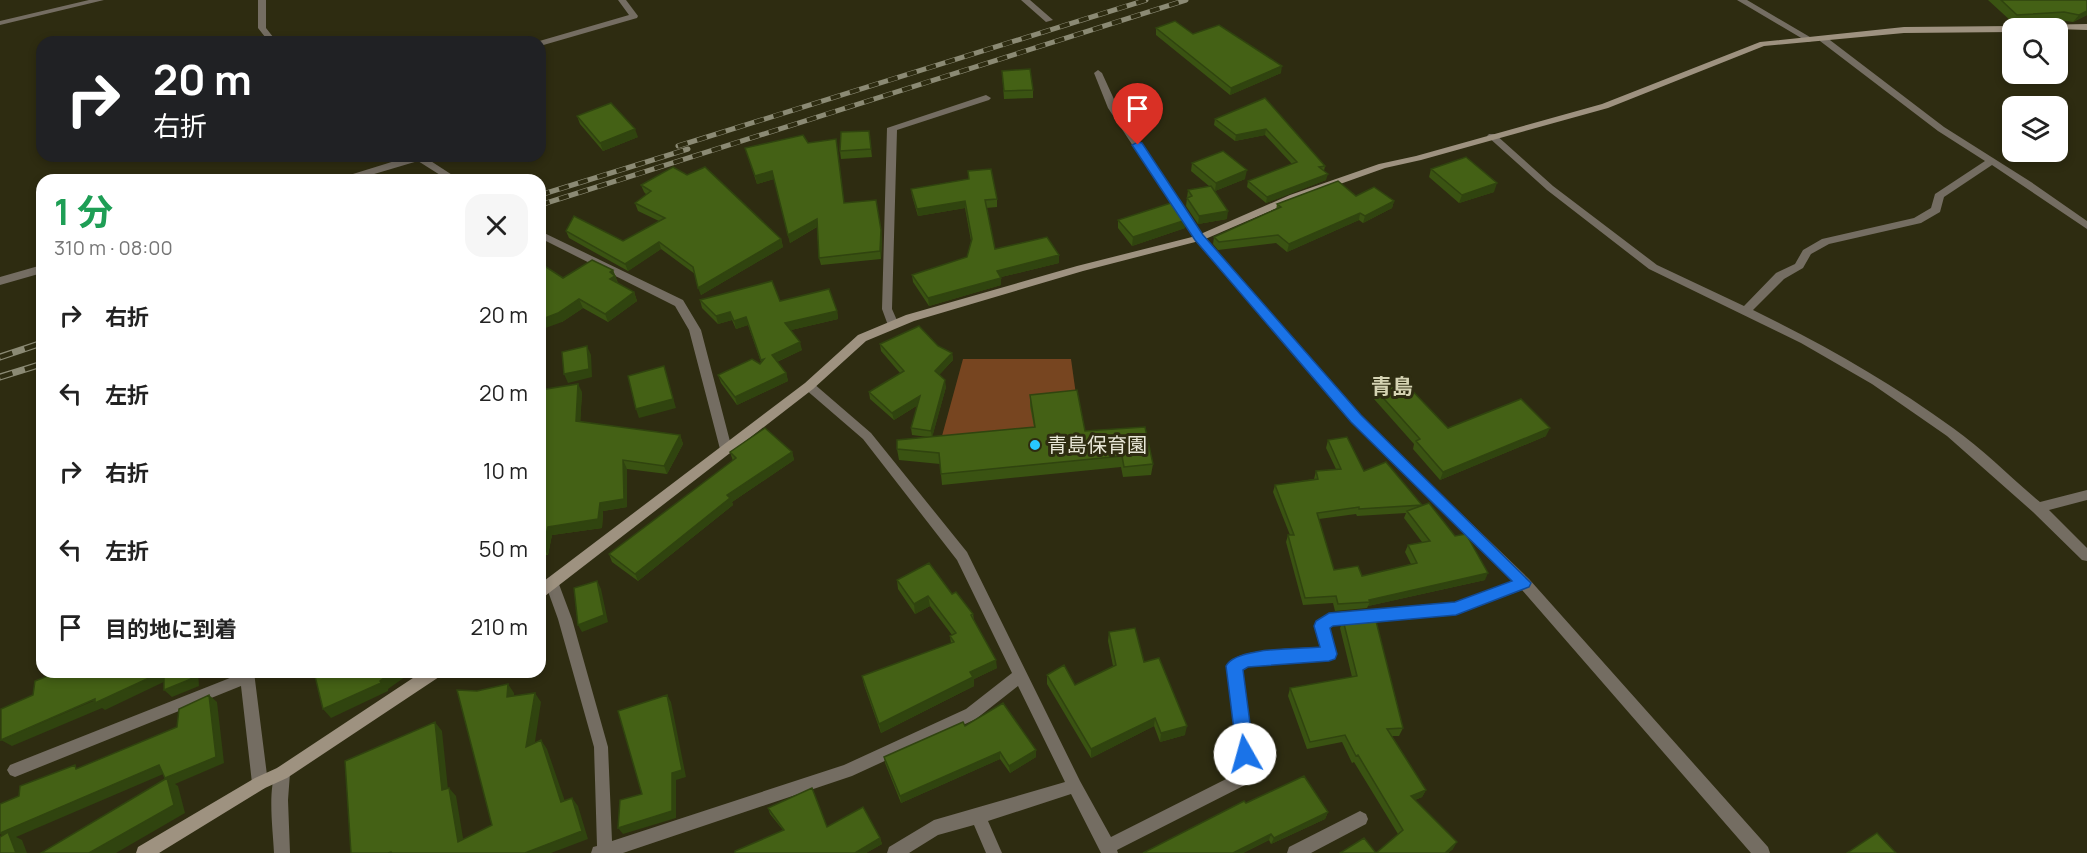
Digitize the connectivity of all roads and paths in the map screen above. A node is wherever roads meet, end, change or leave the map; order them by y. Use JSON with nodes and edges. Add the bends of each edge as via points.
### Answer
{"nodes":[{"id":1,"x":100,"y":0,"type":"edge"},
{"id":2,"x":262,"y":0,"type":"edge"},
{"id":3,"x":622,"y":0,"type":"edge"},
{"id":4,"x":1025,"y":0,"type":"edge"},
{"id":5,"x":1741,"y":0,"type":"edge"},
{"id":6,"x":1049,"y":20,"type":"dead end"},
{"id":7,"x":0,"y":23,"type":"edge"},
{"id":8,"x":2068,"y":28,"type":"edge"},
{"id":9,"x":2086,"y":28,"type":"edge"},
{"id":10,"x":2002,"y":29,"type":"edge"},
{"id":11,"x":268,"y":36,"type":"edge"},
{"id":12,"x":1817,"y":40,"type":"junction"},
{"id":13,"x":546,"y":41,"type":"edge"},
{"id":14,"x":1098,"y":73,"type":"dead end"},
{"id":15,"x":986,"y":98,"type":"dead end"},
{"id":16,"x":1492,"y":136,"type":"junction"},
{"id":17,"x":1992,"y":160,"type":"junction"},
{"id":18,"x":401,"y":162,"type":"edge"},
{"id":19,"x":425,"y":162,"type":"edge"},
{"id":20,"x":362,"y":174,"type":"edge"},
{"id":21,"x":445,"y":174,"type":"edge"},
{"id":22,"x":2087,"y":226,"type":"edge"},
{"id":23,"x":546,"y":237,"type":"edge"},
{"id":24,"x":1199,"y":238,"type":"junction"},
{"id":25,"x":36,"y":271,"type":"edge"},
{"id":26,"x":0,"y":281,"type":"edge"},
{"id":27,"x":1745,"y":312,"type":"junction"},
{"id":28,"x":893,"y":325,"type":"junction"},
{"id":29,"x":809,"y":386,"type":"junction"},
{"id":30,"x":726,"y":449,"type":"junction"},
{"id":31,"x":2087,"y":495,"type":"edge"},
{"id":32,"x":2038,"y":508,"type":"junction"},
{"id":33,"x":2087,"y":556,"type":"edge"},
{"id":34,"x":1524,"y":583,"type":"junction"},
{"id":35,"x":546,"y":588,"type":"edge"},
{"id":36,"x":1020,"y":676,"type":"junction"},
{"id":37,"x":241,"y":678,"type":"edge"},
{"id":38,"x":248,"y":678,"type":"edge"},
{"id":39,"x":425,"y":678,"type":"edge"},
{"id":40,"x":15,"y":770,"type":"dead end"},
{"id":41,"x":282,"y":773,"type":"junction"},
{"id":42,"x":260,"y":783,"type":"junction"},
{"id":43,"x":1075,"y":786,"type":"junction"},
{"id":44,"x":978,"y":816,"type":"junction"},
{"id":45,"x":1360,"y":819,"type":"dead end"},
{"id":46,"x":1109,"y":850,"type":"edge"},
{"id":47,"x":603,"y":852,"type":"edge"},
{"id":48,"x":144,"y":853,"type":"edge"},
{"id":49,"x":282,"y":853,"type":"edge"},
{"id":50,"x":895,"y":853,"type":"edge"},
{"id":51,"x":994,"y":853,"type":"edge"},
{"id":52,"x":1295,"y":853,"type":"edge"},
{"id":53,"x":1762,"y":853,"type":"edge"}],
"edges":[{"from":1,"to":7,"type":"street"},
{"from":2,"to":11,"type":"street","via":[[262,28]]},
{"from":3,"to":13,"type":"street","via":[[634,16]]},
{"from":4,"to":6,"type":"street"},
{"from":5,"to":12,"type":"street"},
{"from":8,"to":9,"type":"street"},
{"from":10,"to":12,"type":"street","via":[[1904,30]]},
{"from":12,"to":16,"type":"street","via":[[1763,44],[1605,106]]},
{"from":12,"to":17,"type":"street","via":[[1941,129]]},
{"from":14,"to":24,"type":"street","via":[[1113,108]]},
{"from":15,"to":28,"type":"street","via":[[891,128],[887,309]]},
{"from":16,"to":24,"type":"street","via":[[1382,166],[1294,197]]},
{"from":16,"to":27,"type":"street","via":[[1550,188],[1653,267]]},
{"from":17,"to":22,"type":"street"},
{"from":17,"to":27,"type":"street","via":[[1939,196],[1936,210],[1917,221],[1826,242],[1807,252],[1799,266],[1780,276]]},
{"from":18,"to":20,"type":"street"},
{"from":19,"to":21,"type":"street"},
{"from":23,"to":30,"type":"street","via":[[679,303],[695,330]]},
{"from":24,"to":28,"type":"street","via":[[1081,268]]},
{"from":24,"to":34,"type":"street","via":[[1356,418]]},
{"from":25,"to":26,"type":"street"},
{"from":27,"to":32,"type":"street","via":[[1805,340],[1876,381],[1951,433]]},
{"from":28,"to":29,"type":"street","via":[[862,338]]},
{"from":29,"to":30,"type":"street"},
{"from":29,"to":36,"type":"street","via":[[867,436],[962,556]]},
{"from":30,"to":35,"type":"street"},
{"from":31,"to":32,"type":"street"},
{"from":32,"to":33,"type":"street"},
{"from":34,"to":46,"type":"street","via":[[1456,609],[1329,620],[1322,626],[1329,654],[1246,660],[1234,666],[1248,776]]},
{"from":34,"to":53,"type":"street"},
{"from":35,"to":47,"type":"street","via":[[565,619],[601,747]]},
{"from":36,"to":43,"type":"street"},
{"from":36,"to":47,"type":"street","via":[[971,714],[847,771]]},
{"from":37,"to":40,"type":"street"},
{"from":38,"to":42,"type":"street"},
{"from":39,"to":41,"type":"street"},
{"from":41,"to":42,"type":"street"},
{"from":41,"to":49,"type":"street"},
{"from":42,"to":48,"type":"street"},
{"from":43,"to":44,"type":"street"},
{"from":43,"to":46,"type":"street"},
{"from":44,"to":50,"type":"street","via":[[934,828]]},
{"from":44,"to":51,"type":"street"},
{"from":45,"to":52,"type":"street"}]}
